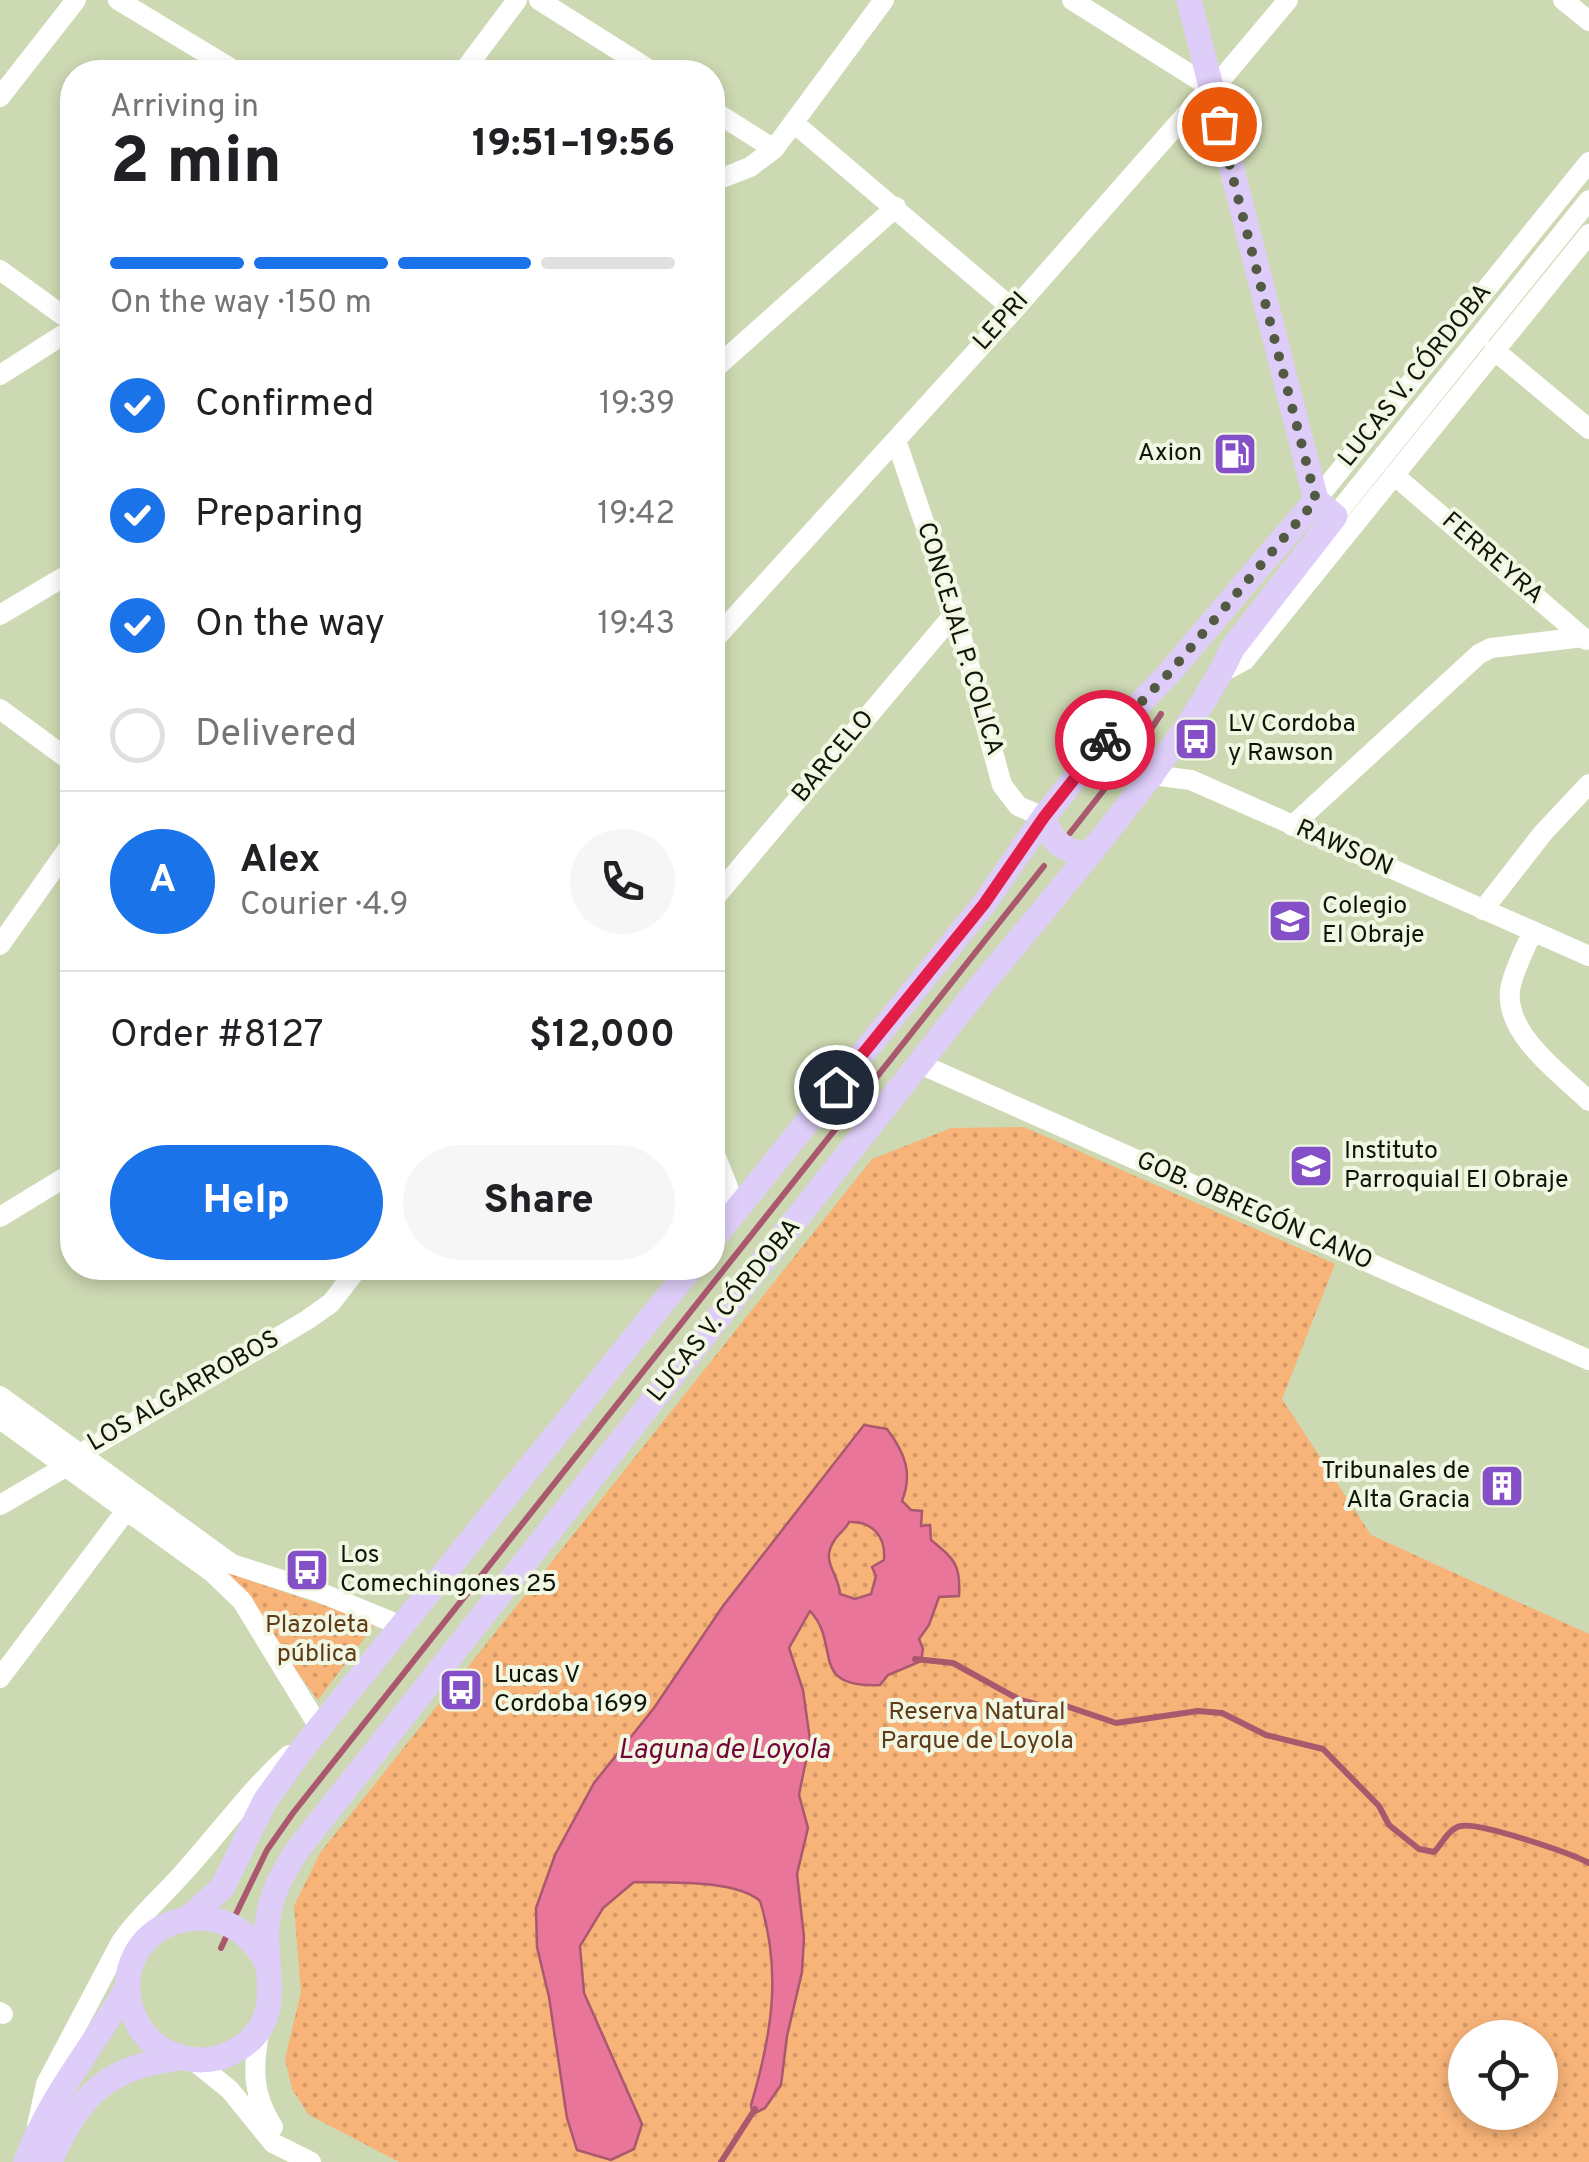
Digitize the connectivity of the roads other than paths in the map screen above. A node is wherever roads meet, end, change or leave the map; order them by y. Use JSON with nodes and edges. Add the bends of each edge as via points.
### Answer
{"nodes":[{"id":1,"x":76,"y":0,"type":"edge"},
{"id":2,"x":118,"y":0,"type":"edge"},
{"id":3,"x":518,"y":0,"type":"edge"},
{"id":4,"x":539,"y":0,"type":"edge"},
{"id":5,"x":884,"y":0,"type":"edge"},
{"id":6,"x":1072,"y":0,"type":"edge"},
{"id":7,"x":1189,"y":0,"type":"edge"},
{"id":8,"x":1288,"y":0,"type":"edge"},
{"id":9,"x":1562,"y":0,"type":"edge"},
{"id":10,"x":1589,"y":21,"type":"edge"},
{"id":11,"x":216,"y":60,"type":"edge"},
{"id":12,"x":472,"y":60,"type":"edge"},
{"id":13,"x":635,"y":60,"type":"edge"},
{"id":14,"x":1210,"y":87,"type":"junction"},
{"id":15,"x":0,"y":97,"type":"edge"},
{"id":16,"x":725,"y":118,"type":"edge"},
{"id":17,"x":794,"y":123,"type":"junction"},
{"id":18,"x":774,"y":149,"type":"junction"},
{"id":19,"x":1589,"y":162,"type":"edge"},
{"id":20,"x":725,"y":177,"type":"edge"},
{"id":21,"x":1589,"y":200,"type":"edge"},
{"id":22,"x":896,"y":207,"type":"junction"},
{"id":23,"x":1589,"y":234,"type":"edge"},
{"id":24,"x":0,"y":270,"type":"edge"},
{"id":25,"x":1014,"y":310,"type":"junction"},
{"id":26,"x":60,"y":317,"type":"edge"},
{"id":27,"x":60,"y":334,"type":"edge"},
{"id":28,"x":1494,"y":350,"type":"junction"},
{"id":29,"x":725,"y":359,"type":"edge"},
{"id":30,"x":0,"y":374,"type":"edge"},
{"id":31,"x":1589,"y":429,"type":"edge"},
{"id":32,"x":896,"y":440,"type":"junction"},
{"id":33,"x":1394,"y":476,"type":"junction"},
{"id":34,"x":1325,"y":508,"type":"junction"},
{"id":35,"x":60,"y":579,"type":"edge"},
{"id":36,"x":955,"y":614,"type":"junction"},
{"id":37,"x":0,"y":615,"type":"edge"},
{"id":38,"x":725,"y":628,"type":"edge"},
{"id":39,"x":1586,"y":640,"type":"edge"},
{"id":40,"x":1221,"y":673,"type":"junction"},
{"id":41,"x":0,"y":710,"type":"edge"},
{"id":42,"x":1101,"y":745,"type":"junction"},
{"id":43,"x":60,"y":753,"type":"edge"},
{"id":44,"x":1152,"y":775,"type":"junction"},
{"id":45,"x":1589,"y":784,"type":"edge"},
{"id":46,"x":1044,"y":817,"type":"junction"},
{"id":47,"x":1292,"y":826,"type":"junction"},
{"id":48,"x":1092,"y":852,"type":"junction"},
{"id":49,"x":60,"y":860,"type":"edge"},
{"id":50,"x":725,"y":886,"type":"edge"},
{"id":51,"x":1483,"y":910,"type":"junction"},
{"id":52,"x":1532,"y":932,"type":"junction"},
{"id":53,"x":0,"y":945,"type":"edge"},
{"id":54,"x":1589,"y":956,"type":"edge"},
{"id":55,"x":920,"y":1064,"type":"junction"},
{"id":56,"x":1589,"y":1101,"type":"edge"},
{"id":57,"x":60,"y":1180,"type":"edge"},
{"id":58,"x":725,"y":1180,"type":"edge"},
{"id":59,"x":737,"y":1210,"type":"junction"},
{"id":60,"x":0,"y":1217,"type":"edge"},
{"id":61,"x":725,"y":1222,"type":"edge"},
{"id":62,"x":349,"y":1280,"type":"edge"},
{"id":63,"x":681,"y":1280,"type":"edge"},
{"id":64,"x":1589,"y":1360,"type":"edge"},
{"id":65,"x":0,"y":1396,"type":"edge"},
{"id":66,"x":0,"y":1419,"type":"edge"},
{"id":67,"x":72,"y":1460,"type":"junction"},
{"id":68,"x":132,"y":1503,"type":"junction"},
{"id":69,"x":0,"y":1505,"type":"edge"},
{"id":70,"x":402,"y":1626,"type":"junction"},
{"id":71,"x":0,"y":1678,"type":"edge"},
{"id":72,"x":320,"y":1727,"type":"junction"},
{"id":73,"x":188,"y":1918,"type":"junction"},
{"id":74,"x":266,"y":1962,"type":"junction"},
{"id":75,"x":128,"y":1986,"type":"junction"},
{"id":76,"x":260,"y":2026,"type":"junction"},
{"id":77,"x":188,"y":2059,"type":"junction"},
{"id":78,"x":36,"y":2134,"type":"junction"},
{"id":79,"x":304,"y":2159,"type":"edge"},
{"id":80,"x":26,"y":2162,"type":"edge"},
{"id":81,"x":50,"y":2162,"type":"edge"}],
"edges":[{"from":1,"to":15,"type":"street"},
{"from":2,"to":11,"type":"street"},
{"from":3,"to":12,"type":"street"},
{"from":4,"to":13,"type":"street"},
{"from":5,"to":17,"type":"street"},
{"from":6,"to":14,"type":"street"},
{"from":7,"to":14,"type":"main road"},
{"from":8,"to":14,"type":"street","name":"LEPRI"},
{"from":9,"to":10,"type":"street"},
{"from":14,"to":25,"type":"street","name":"LEPRI"},
{"from":14,"to":34,"type":"main road"},
{"from":16,"to":18,"type":"street"},
{"from":17,"to":18,"type":"street"},
{"from":17,"to":22,"type":"street"},
{"from":18,"to":20,"type":"street"},
{"from":19,"to":34,"type":"street","name":"LUCAS V. CÓRDOBA"},
{"from":21,"to":34,"type":"street","name":"LUCAS V. CÓRDOBA"},
{"from":22,"to":25,"type":"street"},
{"from":22,"to":29,"type":"street"},
{"from":23,"to":28,"type":"street","name":"LUCAS V. CÓRDOBA"},
{"from":24,"to":26,"type":"street"},
{"from":25,"to":32,"type":"street","name":"LEPRI"},
{"from":27,"to":30,"type":"street"},
{"from":28,"to":31,"type":"street"},
{"from":28,"to":33,"type":"street","name":"LUCAS V. CÓRDOBA"},
{"from":32,"to":36,"type":"street","name":"CONCEJAL P. COLICA"},
{"from":32,"to":38,"type":"street","name":"LEPRI"},
{"from":33,"to":39,"type":"street","name":"FERREYRA"},
{"from":33,"to":40,"type":"street","name":"LUCAS V. CÓRDOBA","via":[[1246,660]]},
{"from":34,"to":40,"type":"main road","name":"LUCAS V. CÓRDOBA"},
{"from":34,"to":42,"type":"main road","name":"LUCAS V. CÓRDOBA"},
{"from":35,"to":37,"type":"street"},
{"from":36,"to":46,"type":"street","name":"CONCEJAL P. COLICA","via":[[1002,785],[1018,806]]},
{"from":36,"to":50,"type":"street","name":"BARCELO"},
{"from":39,"to":47,"type":"street","via":[[1480,654]]},
{"from":40,"to":44,"type":"main road","name":"LUCAS V. CÓRDOBA"},
{"from":41,"to":43,"type":"street"},
{"from":42,"to":44,"type":"main road","via":[[1133,746]]},
{"from":42,"to":46,"type":"main road","name":"LUCAS V. CÓRDOBA"},
{"from":44,"to":47,"type":"street","name":"RAWSON","via":[[1191,780]]},
{"from":44,"to":48,"type":"main road","name":"LUCAS V. CÓRDOBA"},
{"from":45,"to":51,"type":"street"},
{"from":46,"to":48,"type":"main road","via":[[1066,850]]},
{"from":46,"to":59,"type":"main road","name":"LUCAS V. CÓRDOBA","via":[[984,904]]},
{"from":47,"to":51,"type":"street","name":"RAWSON"},
{"from":48,"to":55,"type":"main road","name":"LUCAS V. CÓRDOBA"},
{"from":49,"to":53,"type":"street"},
{"from":51,"to":52,"type":"street","name":"RAWSON"},
{"from":52,"to":54,"type":"street","name":"RAWSON"},
{"from":52,"to":56,"type":"street","via":[[1510,992],[1512,1009],[1527,1039]]},
{"from":55,"to":64,"type":"street","name":"GOB. OBREGÓN CANO"},
{"from":55,"to":74,"type":"main road","name":"LUCAS V. CÓRDOBA","via":[[299,1848],[274,1891]]},
{"from":57,"to":60,"type":"street"},
{"from":58,"to":59,"type":"street"},
{"from":59,"to":61,"type":"main road","name":"LUCAS V. CÓRDOBA"},
{"from":62,"to":67,"type":"street","name":"LOS ALGARROBOS","via":[[307,1320]]},
{"from":63,"to":70,"type":"main road"},
{"from":65,"to":67,"type":"street"},
{"from":66,"to":67,"type":"street"},
{"from":67,"to":68,"type":"street"},
{"from":67,"to":69,"type":"street","name":"LOS ALGARROBOS"},
{"from":68,"to":70,"type":"street","via":[[232,1564]]},
{"from":68,"to":71,"type":"street"},
{"from":68,"to":72,"type":"street","via":[[242,1601]]},
{"from":70,"to":72,"type":"main road"},
{"from":72,"to":73,"type":"main road","via":[[265,1801],[222,1888]]},
{"from":72,"to":78,"type":"street","via":[[254,1787],[127,1934],[46,2084]]},
{"from":73,"to":74,"type":"main road","via":[[235,1926]]},
{"from":73,"to":75,"type":"main road","via":[[142,1945]]},
{"from":74,"to":76,"type":"main road","name":"LUCAS V. CÓRDOBA","via":[[271,1990]]},
{"from":75,"to":77,"type":"main road","via":[[139,2027],[153,2043]]},
{"from":75,"to":78,"type":"main road"},
{"from":76,"to":77,"type":"main road","via":[[233,2052]]},
{"from":76,"to":79,"type":"street","via":[[256,2092],[271,2124]]},
{"from":77,"to":79,"type":"street","via":[[230,2090],[273,2143]]},
{"from":77,"to":81,"type":"main road","via":[[135,2066],[99,2087],[71,2118]]},
{"from":78,"to":80,"type":"main road"}]}
